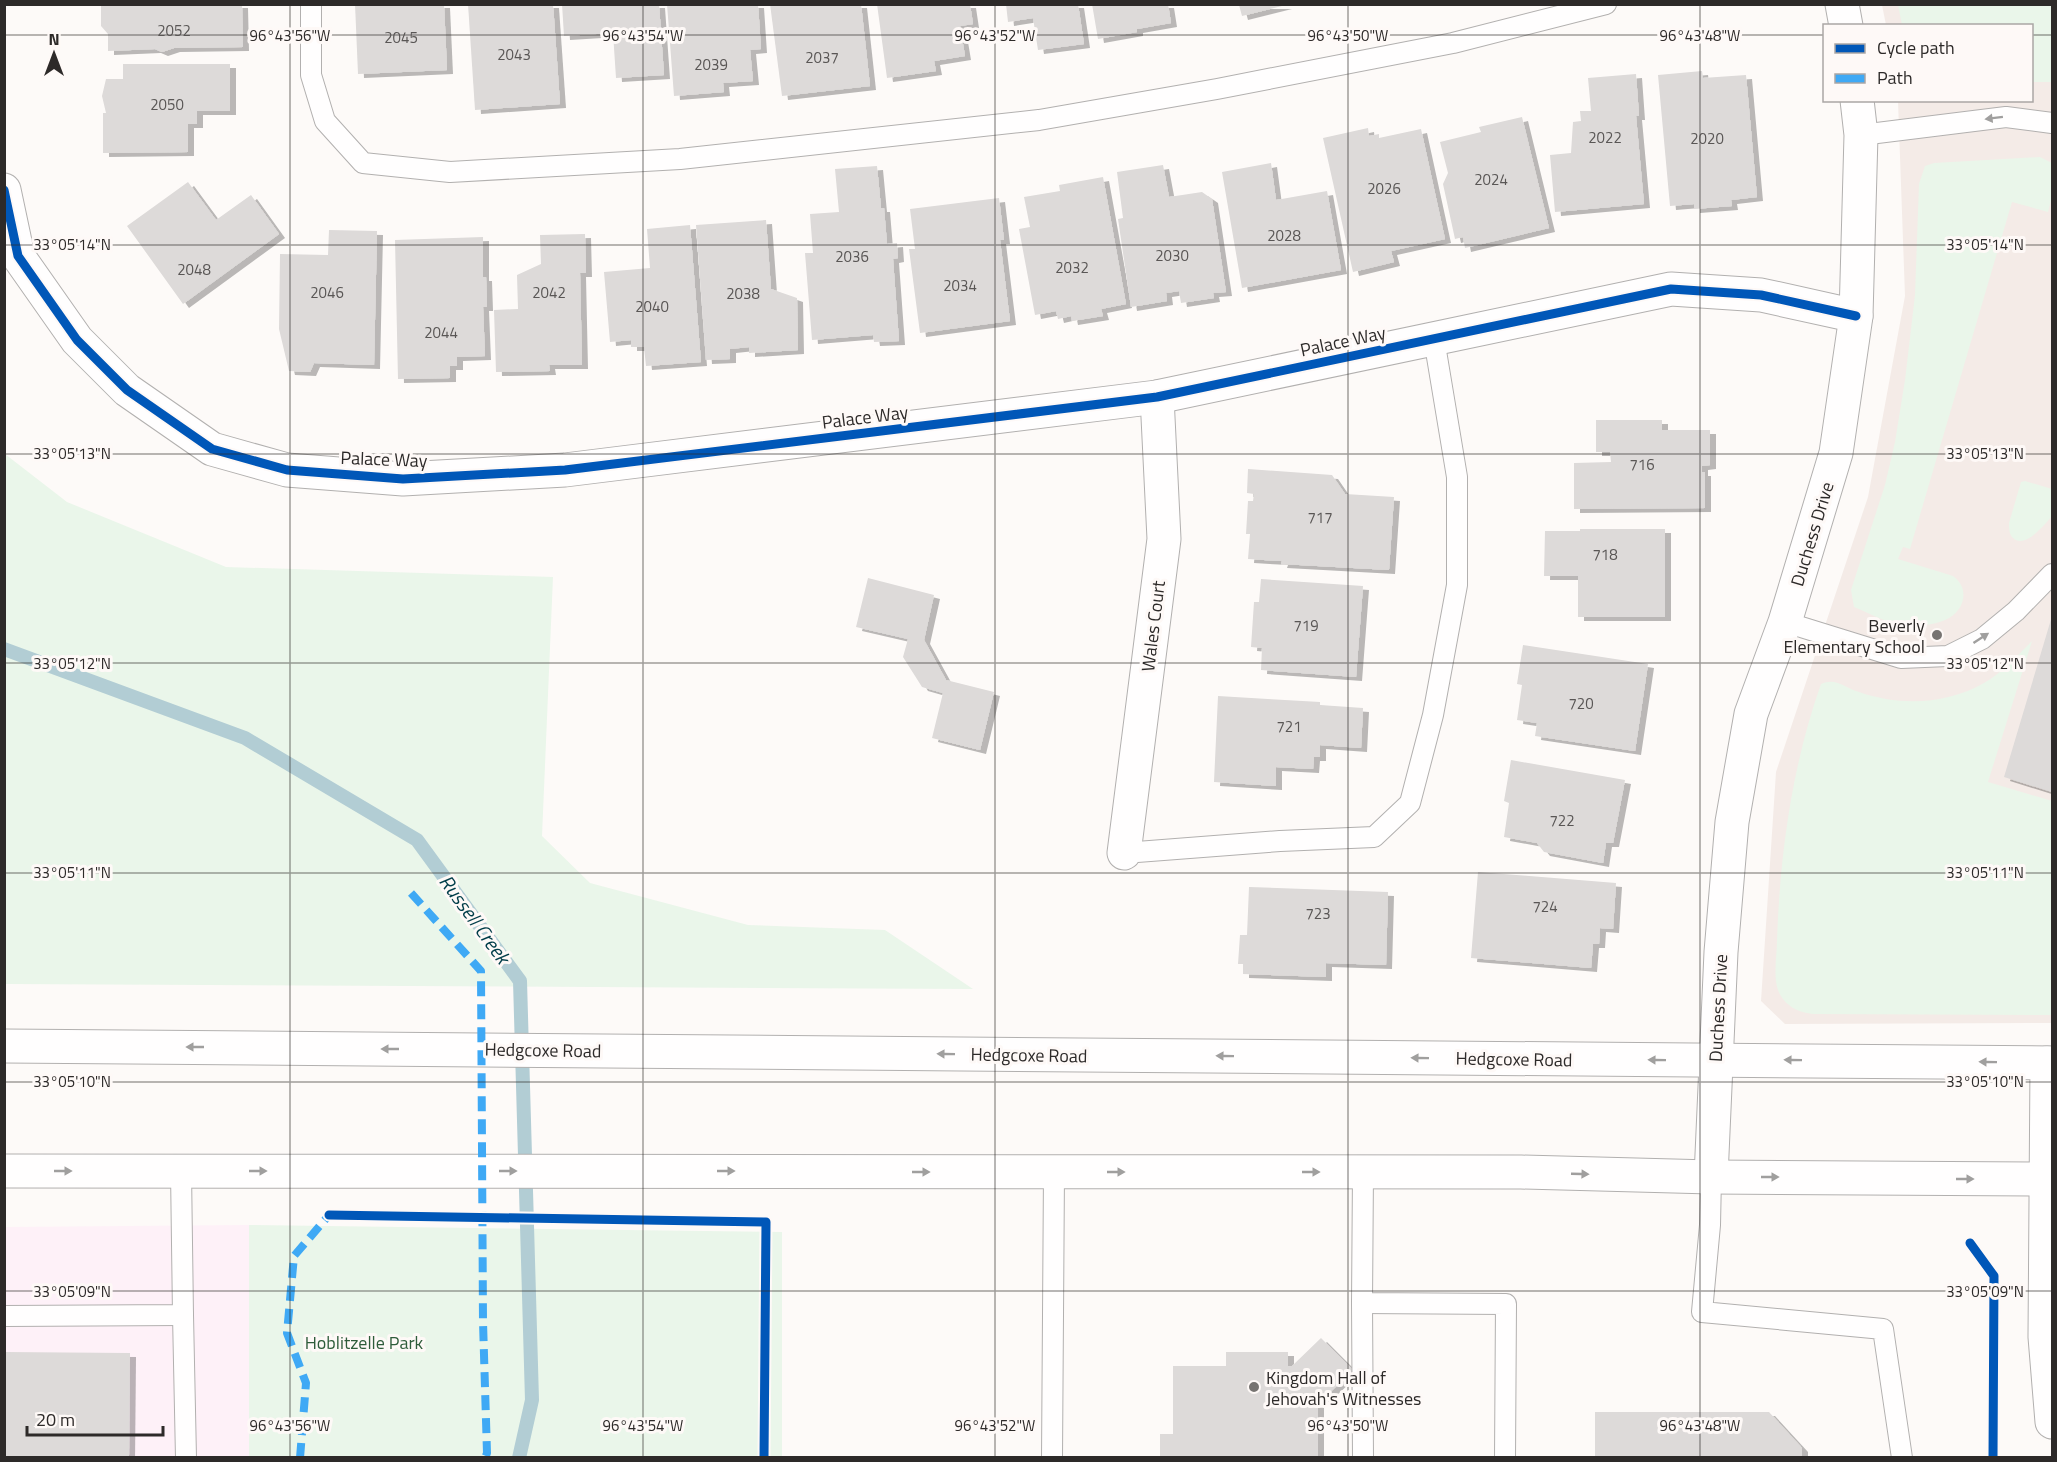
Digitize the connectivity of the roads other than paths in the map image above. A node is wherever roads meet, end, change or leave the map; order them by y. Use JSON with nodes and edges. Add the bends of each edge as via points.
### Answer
{"nodes":[{"id":1,"x":312,"y":4,"type":"edge"},
{"id":2,"x":1606,"y":4,"type":"edge"},
{"id":3,"x":1842,"y":4,"type":"edge"},
{"id":4,"x":1846,"y":24,"type":"edge"},
{"id":5,"x":1857,"y":102,"type":"edge"},
{"id":6,"x":2052,"y":123,"type":"edge"},
{"id":7,"x":1861,"y":135,"type":"junction"},
{"id":8,"x":4,"y":190,"type":"edge"},
{"id":9,"x":1856,"y":316,"type":"junction"},
{"id":10,"x":1434,"y":339,"type":"junction"},
{"id":11,"x":1157,"y":397,"type":"junction"},
{"id":12,"x":2052,"y":574,"type":"edge"},
{"id":13,"x":1785,"y":622,"type":"junction"},
{"id":14,"x":1124,"y":853,"type":"joint"},
{"id":15,"x":4,"y":1046,"type":"edge"},
{"id":16,"x":1715,"y":1061,"type":"junction"},
{"id":17,"x":2050,"y":1063,"type":"edge"},
{"id":18,"x":4,"y":1171,"type":"edge"},
{"id":19,"x":181,"y":1171,"type":"junction"},
{"id":20,"x":1054,"y":1172,"type":"junction"},
{"id":21,"x":1363,"y":1172,"type":"junction"},
{"id":22,"x":1711,"y":1177,"type":"junction"},
{"id":23,"x":2049,"y":1179,"type":"edge"},
{"id":24,"x":1362,"y":1303,"type":"junction"},
{"id":25,"x":183,"y":1315,"type":"junction"},
{"id":26,"x":4,"y":1316,"type":"edge"},
{"id":27,"x":2052,"y":1422,"type":"edge"},
{"id":28,"x":186,"y":1458,"type":"edge"},
{"id":29,"x":1052,"y":1458,"type":"edge"},
{"id":30,"x":1363,"y":1458,"type":"edge"},
{"id":31,"x":1505,"y":1458,"type":"edge"},
{"id":32,"x":1902,"y":1458,"type":"edge"}],
"edges":[{"from":1,"to":2,"type":"lane","via":[[311,75],[325,121],[363,163],[450,172],[680,159],[1039,120],[1453,43]]},
{"from":3,"to":4,"type":"main road"},
{"from":5,"to":7,"type":"main road","name":"Duchess Drive"},
{"from":6,"to":7,"type":"lane","one_way":true,"via":[[2006,117]]},
{"from":7,"to":9,"type":"main road","name":"Duchess Drive"},
{"from":8,"to":11,"type":"main road","name":"Palace Way","via":[[18,256],[77,340],[127,390],[212,449],[287,470],[403,479],[565,470]]},
{"from":9,"to":10,"type":"main road","name":"Palace Way","via":[[1761,295],[1671,289]]},
{"from":9,"to":13,"type":"main road","name":"Duchess Drive","via":[[1836,453]]},
{"from":10,"to":11,"type":"main road","name":"Palace Way"},
{"from":10,"to":14,"type":"lane","via":[[1457,477],[1457,585],[1433,715],[1410,803],[1374,837]]},
{"from":11,"to":14,"type":"main road","name":"Wales Court","via":[[1164,539]]},
{"from":13,"to":12,"type":"lane","one_way":true,"via":[[1901,658],[1948,656],[1982,639]]},
{"from":13,"to":16,"type":"main road","name":"Duchess Drive","via":[[1751,714],[1732,822]]},
{"from":16,"to":15,"type":"main road","name":"Hedgcoxe Road","one_way":true},
{"from":17,"to":16,"type":"main road","name":"Hedgcoxe Road","one_way":true},
{"from":16,"to":22,"type":"main road","name":"Duchess Drive"},
{"from":17,"to":23,"type":"main road"},
{"from":18,"to":19,"type":"main road","one_way":true},
{"from":19,"to":20,"type":"main road","one_way":true},
{"from":19,"to":25,"type":"lane"},
{"from":20,"to":21,"type":"main road","one_way":true},
{"from":20,"to":29,"type":"lane"},
{"from":21,"to":22,"type":"main road","one_way":true},
{"from":21,"to":24,"type":"lane"},
{"from":22,"to":23,"type":"main road","one_way":true},
{"from":22,"to":32,"type":"lane","via":[[1702,1312],[1883,1329]]},
{"from":23,"to":27,"type":"main road","via":[[2045,1337]]},
{"from":24,"to":30,"type":"lane"},
{"from":24,"to":31,"type":"lane","via":[[1506,1304]]},
{"from":25,"to":26,"type":"lane"},
{"from":25,"to":28,"type":"lane"}]}
